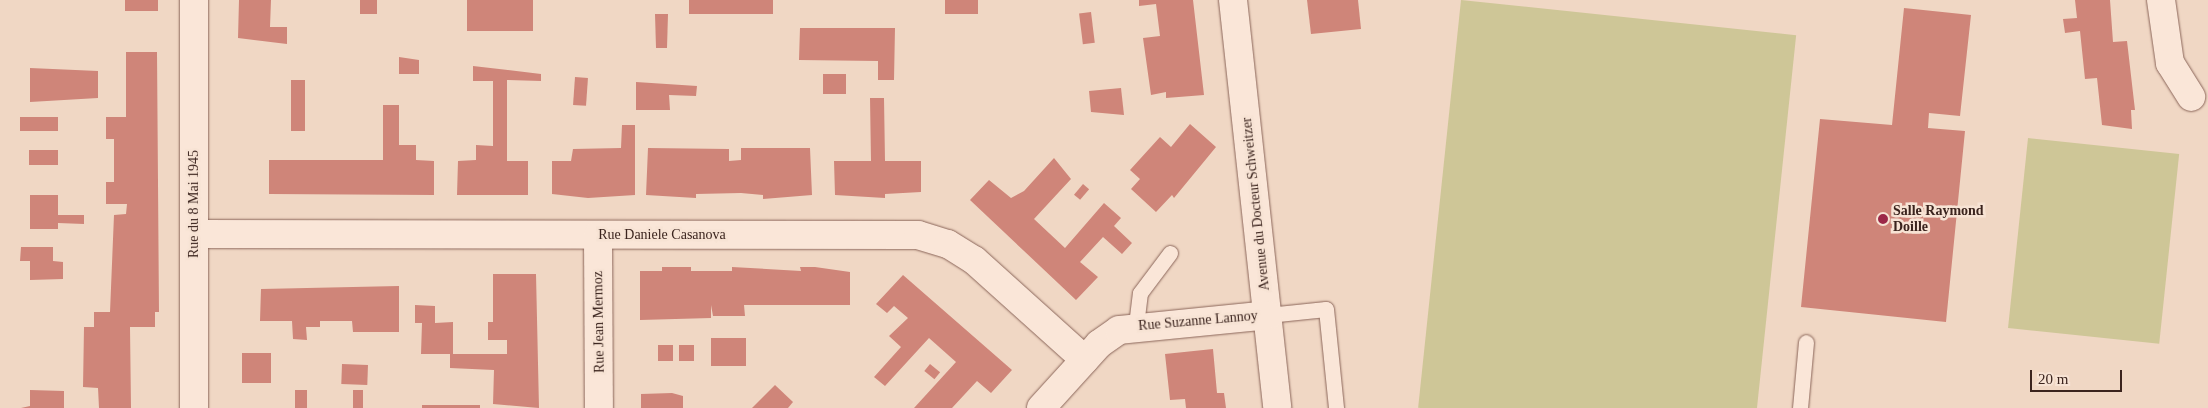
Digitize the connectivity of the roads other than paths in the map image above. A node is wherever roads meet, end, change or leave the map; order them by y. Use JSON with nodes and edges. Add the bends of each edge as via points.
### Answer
{"nodes":[{"id":1,"x":194,"y":0,"type":"edge"},
{"id":2,"x":1233,"y":0,"type":"edge"},
{"id":3,"x":2161,"y":0,"type":"edge"},
{"id":4,"x":2191,"y":97,"type":"dead end"},
{"id":5,"x":194,"y":234,"type":"junction"},
{"id":6,"x":598,"y":235,"type":"junction"},
{"id":7,"x":1170,"y":253,"type":"dead end"},
{"id":8,"x":1268,"y":315,"type":"junction"},
{"id":9,"x":1136,"y":325,"type":"junction"},
{"id":10,"x":1806,"y":342,"type":"dead end"},
{"id":11,"x":1085,"y":360,"type":"junction"},
{"id":12,"x":194,"y":408,"type":"edge"},
{"id":13,"x":600,"y":408,"type":"edge"},
{"id":14,"x":1041,"y":408,"type":"edge"},
{"id":15,"x":1277,"y":408,"type":"edge"},
{"id":16,"x":1336,"y":408,"type":"edge"},
{"id":17,"x":1800,"y":408,"type":"edge"}],
"edges":[{"from":1,"to":5,"type":"street","name":"Rue du 8 Mai 1945"},
{"from":2,"to":8,"type":"street","name":"Avenue du Docteur Schweitzer"},
{"from":3,"to":4,"type":"street","via":[[2170,63]]},
{"from":5,"to":6,"type":"street","name":"Rue Daniele Casanova"},
{"from":5,"to":12,"type":"street","name":"Rue du 8 Mai 1945"},
{"from":6,"to":11,"type":"street","name":"Rue Daniele Casanova","via":[[902,233],[933,238],[974,260]]},
{"from":6,"to":13,"type":"street","name":"Rue Jean Mermoz"},
{"from":7,"to":9,"type":"lane","via":[[1140,293]]},
{"from":8,"to":9,"type":"street","name":"Rue Suzanne Lannoy"},
{"from":8,"to":15,"type":"street","name":"Avenue du Docteur Schweitzer"},
{"from":8,"to":16,"type":"lane","via":[[1326,309]]},
{"from":9,"to":11,"type":"street","name":"Rue Suzanne Lannoy","via":[[1109,335]]},
{"from":10,"to":17,"type":"lane"},
{"from":11,"to":14,"type":"street","name":"Rue Suzanne Lannoy"}]}
